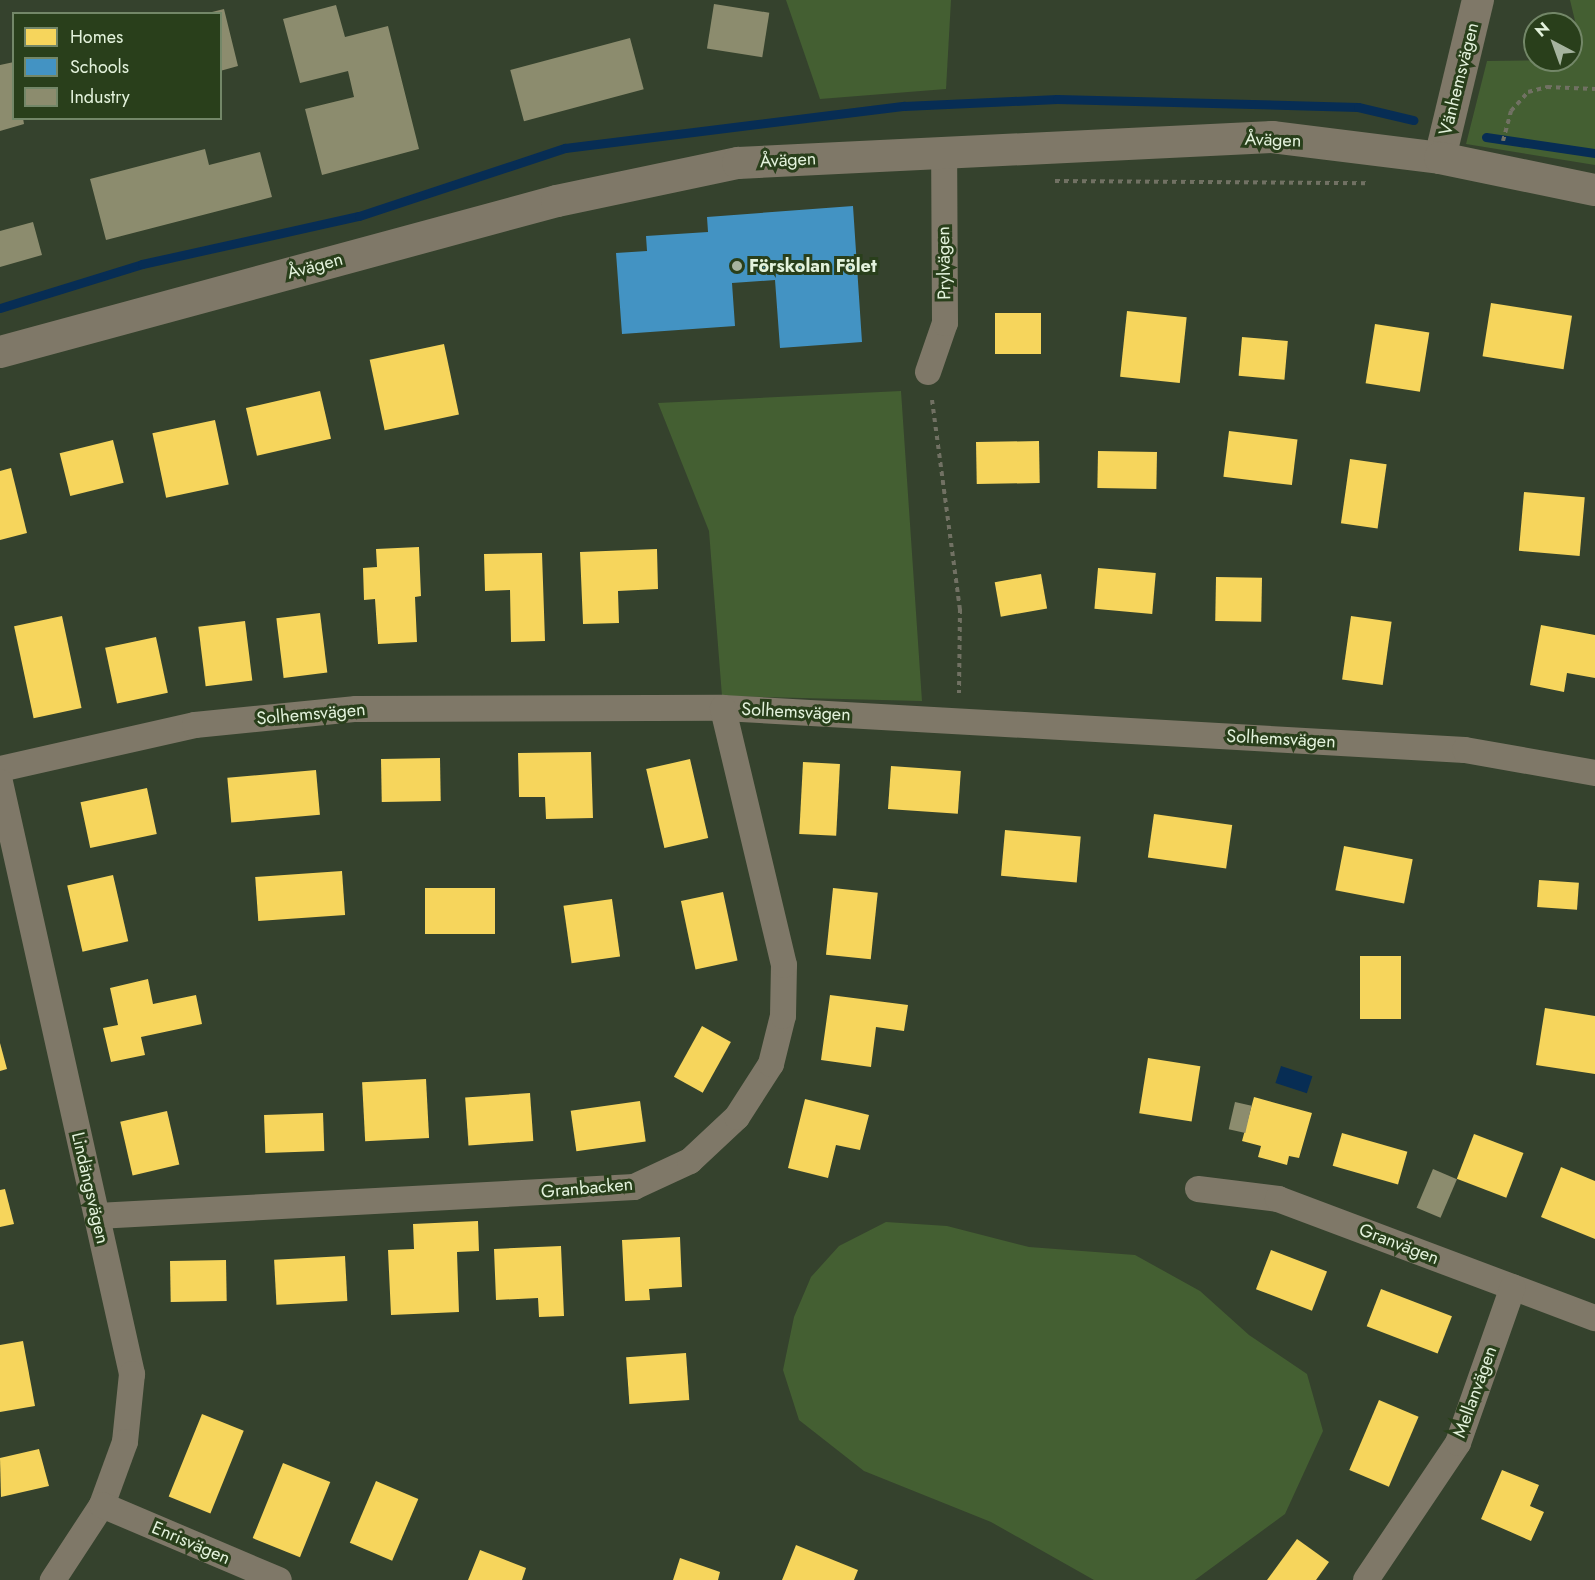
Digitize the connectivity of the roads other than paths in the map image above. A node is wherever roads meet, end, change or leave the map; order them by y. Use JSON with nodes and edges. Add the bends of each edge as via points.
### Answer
{"nodes":[{"id":1,"x":1478,"y":0,"type":"edge"},
{"id":2,"x":944,"y":151,"type":"junction"},
{"id":3,"x":1440,"y":158,"type":"junction"},
{"id":4,"x":1595,"y":190,"type":"edge"},
{"id":5,"x":0,"y":352,"type":"edge"},
{"id":6,"x":928,"y":372,"type":"road end"},
{"id":7,"x":723,"y":708,"type":"junction"},
{"id":8,"x":0,"y":769,"type":"edge"},
{"id":9,"x":1595,"y":773,"type":"edge"},
{"id":10,"x":0,"y":782,"type":"edge"},
{"id":11,"x":1198,"y":1189,"type":"dead end"},
{"id":12,"x":97,"y":1216,"type":"junction"},
{"id":13,"x":1513,"y":1287,"type":"junction"},
{"id":14,"x":1595,"y":1318,"type":"edge"},
{"id":15,"x":102,"y":1505,"type":"junction"},
{"id":16,"x":53,"y":1580,"type":"edge"},
{"id":17,"x":279,"y":1580,"type":"edge"},
{"id":18,"x":1366,"y":1580,"type":"edge"}],
"edges":[{"from":1,"to":3,"type":"street","name":"Vänhemsvägen"},
{"from":2,"to":3,"type":"street","name":"Åvägen","via":[[1272,137]]},
{"from":2,"to":5,"type":"street","name":"Åvägen","via":[[738,163],[648,180],[557,201]]},
{"from":2,"to":6,"type":"street","name":"Prylvägen","via":[[945,323]]},
{"from":3,"to":4,"type":"street","name":"Åvägen"},
{"from":7,"to":8,"type":"street","name":"Solhemsvägen","via":[[356,709],[195,724]]},
{"from":7,"to":9,"type":"street","name":"Solhemsvägen","via":[[1465,750]]},
{"from":7,"to":12,"type":"street","name":"Granbacken","via":[[784,965],[783,1016],[771,1064],[736,1117],[690,1161],[634,1187]]},
{"from":10,"to":12,"type":"street","name":"Lindängsvägen"},
{"from":11,"to":13,"type":"street","name":"Granvägen","via":[[1278,1199]]},
{"from":12,"to":15,"type":"street","name":"Lindängsvägen","via":[[132,1374],[125,1442]]},
{"from":13,"to":14,"type":"street","name":"Granvägen"},
{"from":13,"to":18,"type":"street","name":"Mellanvägen","via":[[1458,1443]]},
{"from":15,"to":16,"type":"street","name":"Lindängsvägen"},
{"from":15,"to":17,"type":"street","name":"Enrisvägen"}]}
